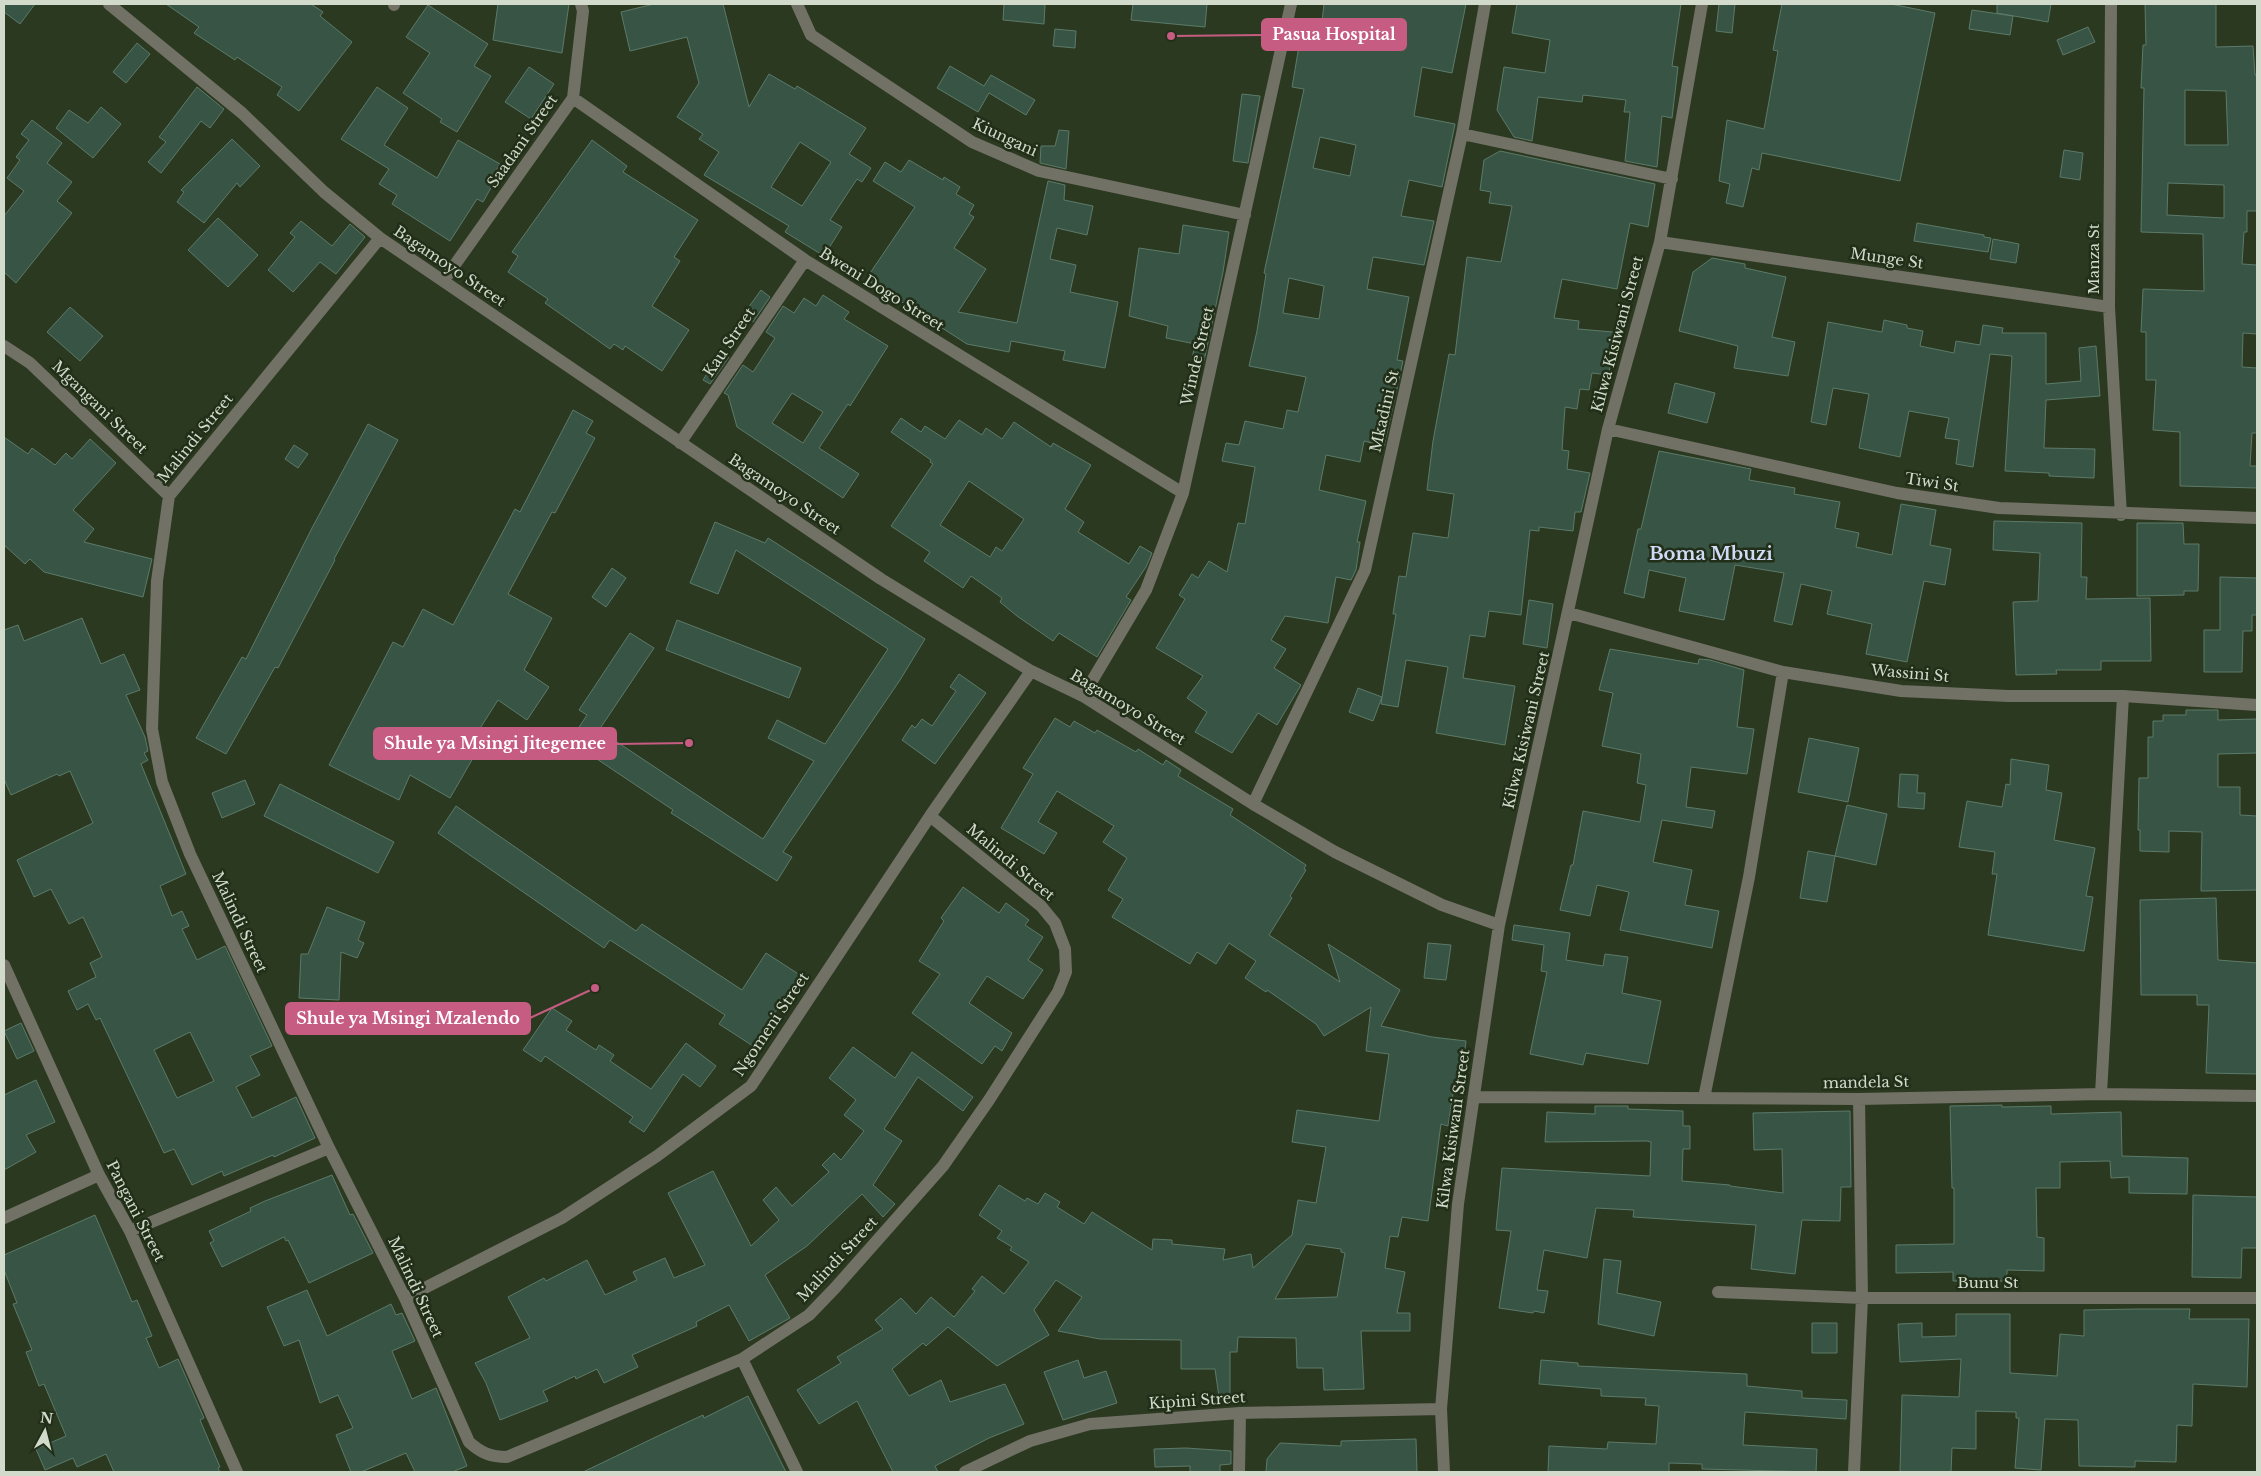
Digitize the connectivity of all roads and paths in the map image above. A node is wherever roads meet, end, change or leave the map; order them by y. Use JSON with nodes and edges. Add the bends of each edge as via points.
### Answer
{"nodes":[{"id":1,"x":109,"y":4,"type":"edge"},
{"id":2,"x":581,"y":4,"type":"edge"},
{"id":3,"x":797,"y":4,"type":"edge"},
{"id":4,"x":1291,"y":4,"type":"edge"},
{"id":5,"x":1486,"y":4,"type":"edge"},
{"id":6,"x":1702,"y":4,"type":"edge"},
{"id":7,"x":2110,"y":4,"type":"edge"},
{"id":8,"x":573,"y":98,"type":"junction"},
{"id":9,"x":1462,"y":134,"type":"junction"},
{"id":10,"x":1672,"y":180,"type":"junction"},
{"id":11,"x":1245,"y":215,"type":"junction"},
{"id":12,"x":380,"y":238,"type":"junction"},
{"id":13,"x":1660,"y":242,"type":"junction"},
{"id":14,"x":805,"y":260,"type":"junction"},
{"id":15,"x":444,"y":280,"type":"junction"},
{"id":16,"x":2110,"y":307,"type":"junction"},
{"id":17,"x":4,"y":346,"type":"edge"},
{"id":18,"x":1608,"y":429,"type":"junction"},
{"id":19,"x":680,"y":442,"type":"junction"},
{"id":20,"x":1183,"y":493,"type":"junction"},
{"id":21,"x":169,"y":496,"type":"junction"},
{"id":22,"x":2121,"y":514,"type":"junction"},
{"id":23,"x":2257,"y":518,"type":"edge"},
{"id":24,"x":1569,"y":613,"type":"junction"},
{"id":25,"x":1030,"y":671,"type":"junction"},
{"id":26,"x":1783,"y":672,"type":"junction"},
{"id":27,"x":1083,"y":696,"type":"junction"},
{"id":28,"x":2123,"y":696,"type":"junction"},
{"id":29,"x":2257,"y":705,"type":"edge"},
{"id":30,"x":1253,"y":804,"type":"junction"},
{"id":31,"x":930,"y":816,"type":"junction"},
{"id":32,"x":1499,"y":925,"type":"junction"},
{"id":33,"x":4,"y":965,"type":"edge"},
{"id":34,"x":2101,"y":1094,"type":"junction"},
{"id":35,"x":2257,"y":1096,"type":"edge"},
{"id":36,"x":1475,"y":1097,"type":"junction"},
{"id":37,"x":1704,"y":1098,"type":"junction"},
{"id":38,"x":1859,"y":1099,"type":"junction"},
{"id":39,"x":329,"y":1148,"type":"junction"},
{"id":40,"x":98,"y":1175,"type":"junction"},
{"id":41,"x":4,"y":1218,"type":"edge"},
{"id":42,"x":130,"y":1230,"type":"junction"},
{"id":43,"x":1718,"y":1292,"type":"dead end"},
{"id":44,"x":405,"y":1298,"type":"junction"},
{"id":45,"x":1862,"y":1298,"type":"junction"},
{"id":46,"x":2257,"y":1298,"type":"edge"},
{"id":47,"x":742,"y":1359,"type":"junction"},
{"id":48,"x":1441,"y":1409,"type":"junction"},
{"id":49,"x":1240,"y":1413,"type":"junction"},
{"id":50,"x":237,"y":1472,"type":"edge"},
{"id":51,"x":797,"y":1472,"type":"edge"},
{"id":52,"x":965,"y":1472,"type":"edge"},
{"id":53,"x":1239,"y":1472,"type":"edge"},
{"id":54,"x":1444,"y":1472,"type":"edge"},
{"id":55,"x":1854,"y":1472,"type":"edge"}],
"edges":[{"from":1,"to":12,"type":"street","name":"Bagamoyo Street","via":[[242,113],[324,192]]},
{"from":2,"to":8,"type":"street","name":"Saadani Street","via":[[583,11]]},
{"from":3,"to":11,"type":"street","name":"Kiungani","via":[[811,35],[972,142],[1039,171]]},
{"from":4,"to":11,"type":"street","name":"Winde Street"},
{"from":5,"to":9,"type":"street","name":"Mkadini St"},
{"from":6,"to":10,"type":"street","name":"Kilwa Kisiwani Street"},
{"from":7,"to":16,"type":"street","name":"Manza St"},
{"from":8,"to":14,"type":"street","name":"Bweni Dogo Street"},
{"from":8,"to":15,"type":"street","name":"Saadani Street"},
{"from":9,"to":10,"type":"street"},
{"from":9,"to":30,"type":"street","name":"Mkadini St","via":[[1365,570]]},
{"from":10,"to":13,"type":"street","name":"Kilwa Kisiwani Street"},
{"from":11,"to":20,"type":"street","name":"Winde Street"},
{"from":12,"to":15,"type":"street","name":"Bagamoyo Street"},
{"from":12,"to":21,"type":"street","name":"Malindi Street"},
{"from":13,"to":16,"type":"street","name":"Munge St"},
{"from":13,"to":18,"type":"street","name":"Kilwa Kisiwani Street"},
{"from":14,"to":19,"type":"street","name":"Kau Street"},
{"from":14,"to":20,"type":"street","name":"Bweni Dogo Street"},
{"from":15,"to":19,"type":"street","name":"Bagamoyo Street"},
{"from":16,"to":22,"type":"street","name":"Manza St"},
{"from":17,"to":21,"type":"street","name":"Mgangani Street","via":[[30,363]]},
{"from":18,"to":22,"type":"street","name":"Tiwi St","via":[[1897,493],[2000,508]]},
{"from":18,"to":24,"type":"street","name":"Kilwa Kisiwani Street"},
{"from":19,"to":25,"type":"street","name":"Bagamoyo Street","via":[[881,579]]},
{"from":20,"to":27,"type":"street","name":"Winde Street","via":[[1146,590]]},
{"from":21,"to":39,"type":"street","name":"Malindi Street","via":[[157,582],[152,702],[152,729],[162,782],[190,854]]},
{"from":22,"to":23,"type":"street","name":"Tiwi St"},
{"from":24,"to":26,"type":"street","name":"Wassini St"},
{"from":24,"to":32,"type":"street","name":"Kilwa Kisiwani Street"},
{"from":25,"to":27,"type":"street","name":"Bagamoyo Street"},
{"from":25,"to":31,"type":"street","name":"Ngomeni Street"},
{"from":26,"to":28,"type":"street","name":"Wassini St","via":[[1901,691],[2008,696]]},
{"from":26,"to":37,"type":"street","via":[[1749,877]]},
{"from":27,"to":30,"type":"street","name":"Bagamoyo Street"},
{"from":28,"to":29,"type":"street","name":"Wassini St"},
{"from":28,"to":34,"type":"street"},
{"from":30,"to":32,"type":"street","name":"Bagamoyo Street","via":[[1362,866],[1442,905]]},
{"from":31,"to":44,"type":"street","name":"Ngomeni Street","via":[[751,1086],[657,1156],[562,1218]]},
{"from":31,"to":47,"type":"street","name":"Malindi Street","via":[[1041,906],[1055,923],[1065,949],[1066,972],[1058,992],[989,1100],[942,1166],[836,1288],[809,1314]]},
{"from":32,"to":36,"type":"street","name":"Kilwa Kisiwani Street"},
{"from":33,"to":40,"type":"street","name":"Pangani Street"},
{"from":34,"to":35,"type":"street","name":"mandela St"},
{"from":34,"to":38,"type":"street","name":"mandela St"},
{"from":36,"to":37,"type":"street","name":"mandela St"},
{"from":36,"to":48,"type":"street","name":"Kilwa Kisiwani Street","via":[[1458,1204]]},
{"from":37,"to":38,"type":"street","name":"mandela St"},
{"from":38,"to":45,"type":"street"},
{"from":39,"to":42,"type":"street"},
{"from":39,"to":44,"type":"street","name":"Malindi Street"},
{"from":40,"to":41,"type":"street"},
{"from":40,"to":42,"type":"street","name":"Pangani Street"},
{"from":42,"to":50,"type":"street","name":"Pangani Street"},
{"from":43,"to":45,"type":"street","name":"Bunu St"},
{"from":44,"to":47,"type":"street","name":"Malindi Street","via":[[469,1442],[480,1452],[493,1457],[508,1457]]},
{"from":45,"to":46,"type":"street","name":"Bunu St"},
{"from":45,"to":55,"type":"street"},
{"from":47,"to":51,"type":"street"},
{"from":48,"to":49,"type":"street","name":"Kipini Street"},
{"from":48,"to":54,"type":"street","name":"Kilwa Kisiwani Street"},
{"from":49,"to":52,"type":"street","name":"Kipini Street","via":[[1090,1424],[1030,1441]]},
{"from":49,"to":53,"type":"street"}]}
